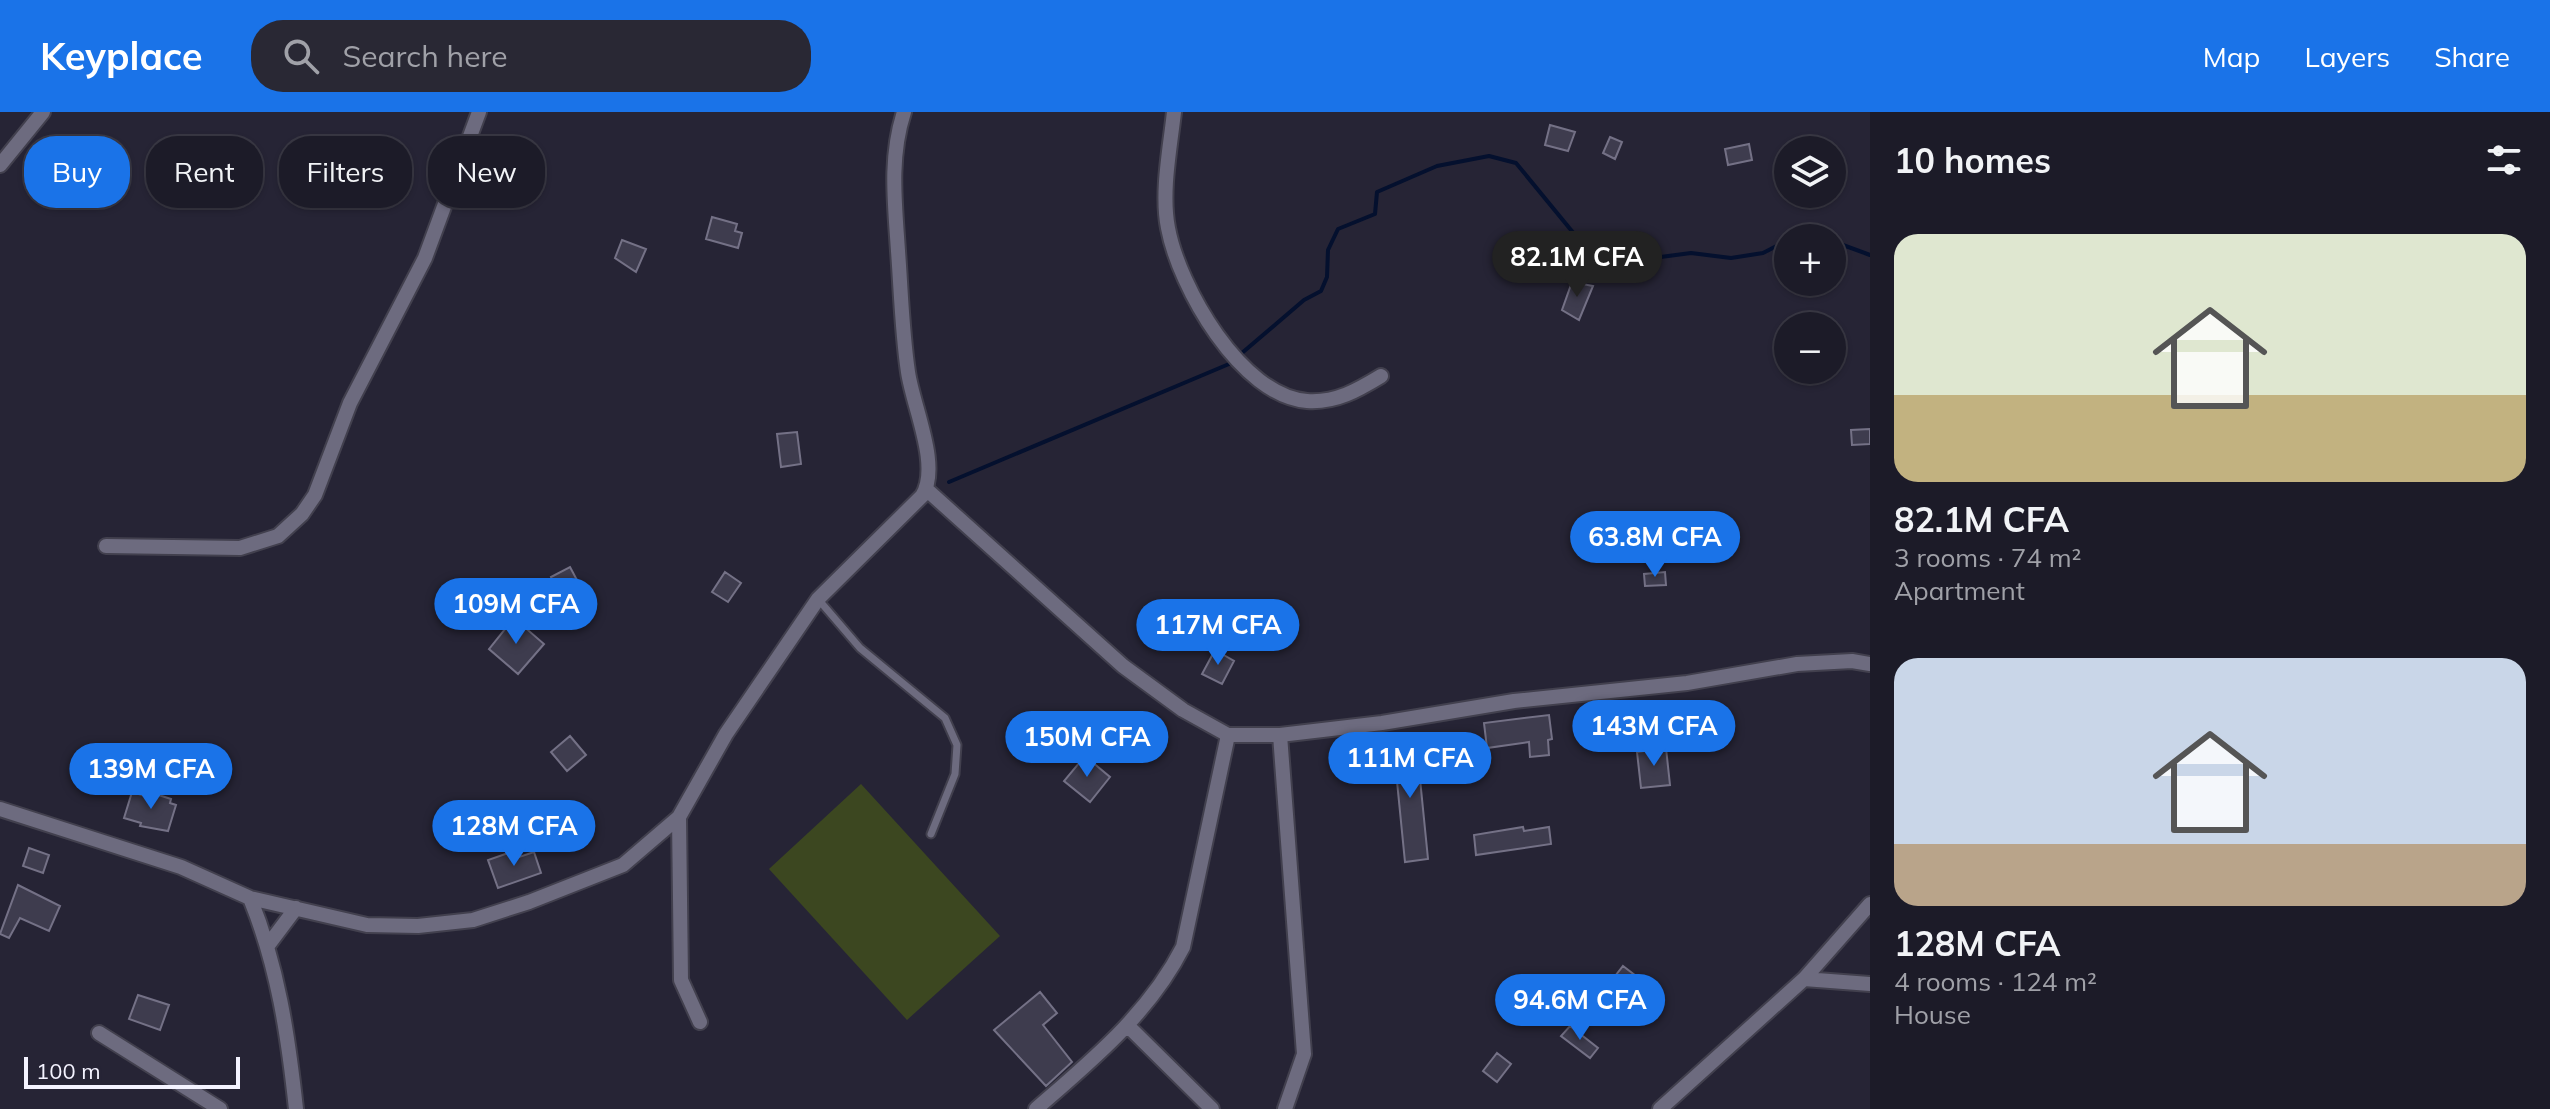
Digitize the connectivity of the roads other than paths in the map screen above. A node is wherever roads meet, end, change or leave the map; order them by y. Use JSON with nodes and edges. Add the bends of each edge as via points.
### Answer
{"nodes":[{"id":1,"x":43,"y":112,"type":"edge"},
{"id":2,"x":479,"y":112,"type":"edge"},
{"id":3,"x":904,"y":112,"type":"edge"},
{"id":4,"x":1174,"y":112,"type":"edge"},
{"id":5,"x":0,"y":165,"type":"edge"},
{"id":6,"x":1381,"y":376,"type":"dead end"},
{"id":7,"x":926,"y":489,"type":"junction"},
{"id":8,"x":106,"y":546,"type":"dead end"},
{"id":9,"x":818,"y":599,"type":"junction"},
{"id":10,"x":1870,"y":664,"type":"edge"},
{"id":11,"x":1228,"y":735,"type":"junction"},
{"id":12,"x":1280,"y":735,"type":"junction"},
{"id":13,"x":0,"y":809,"type":"edge"},
{"id":14,"x":679,"y":817,"type":"junction"},
{"id":15,"x":931,"y":834,"type":"dead end"},
{"id":16,"x":250,"y":898,"type":"junction"},
{"id":17,"x":1870,"y":904,"type":"edge"},
{"id":18,"x":296,"y":908,"type":"junction"},
{"id":19,"x":269,"y":944,"type":"junction"},
{"id":20,"x":1804,"y":979,"type":"junction"},
{"id":21,"x":1870,"y":984,"type":"edge"},
{"id":22,"x":700,"y":1022,"type":"dead end"},
{"id":23,"x":1127,"y":1025,"type":"junction"},
{"id":24,"x":99,"y":1033,"type":"dead end"},
{"id":25,"x":220,"y":1109,"type":"edge"},
{"id":26,"x":296,"y":1109,"type":"edge"},
{"id":27,"x":1036,"y":1109,"type":"edge"},
{"id":28,"x":1212,"y":1109,"type":"edge"},
{"id":29,"x":1285,"y":1109,"type":"edge"},
{"id":30,"x":1660,"y":1109,"type":"edge"}],
"edges":[{"from":1,"to":5,"type":"street"},
{"from":2,"to":8,"type":"street","via":[[425,258],[350,403],[315,495],[302,514],[278,536],[240,548]]},
{"from":3,"to":7,"type":"street","via":[[893,170],[908,373],[931,469]]},
{"from":4,"to":6,"type":"street","via":[[1167,227],[1184,285],[1243,366],[1275,391],[1307,401],[1346,397]]},
{"from":7,"to":9,"type":"street"},
{"from":7,"to":11,"type":"street","via":[[1123,666]]},
{"from":9,"to":14,"type":"street","via":[[726,734]]},
{"from":9,"to":15,"type":"lane","via":[[860,648],[945,718],[957,745],[955,774]]},
{"from":10,"to":12,"type":"street","via":[[1797,664]]},
{"from":11,"to":12,"type":"street"},
{"from":11,"to":23,"type":"street","via":[[1183,947],[1168,976]]},
{"from":12,"to":29,"type":"street","via":[[1304,1054]]},
{"from":13,"to":16,"type":"street","via":[[181,867]]},
{"from":14,"to":18,"type":"street","via":[[623,865],[473,920],[367,925]]},
{"from":14,"to":22,"type":"street","via":[[681,980]]},
{"from":16,"to":18,"type":"street"},
{"from":16,"to":19,"type":"street"},
{"from":17,"to":20,"type":"street"},
{"from":18,"to":19,"type":"street"},
{"from":19,"to":26,"type":"street","via":[[287,1024]]},
{"from":20,"to":21,"type":"street"},
{"from":20,"to":30,"type":"street"},
{"from":23,"to":27,"type":"street"},
{"from":23,"to":28,"type":"street"},
{"from":24,"to":25,"type":"street"}]}
